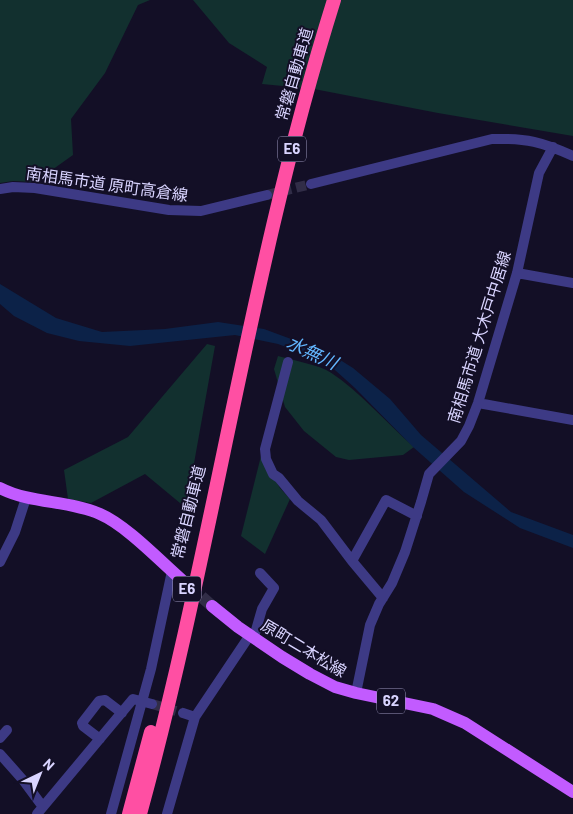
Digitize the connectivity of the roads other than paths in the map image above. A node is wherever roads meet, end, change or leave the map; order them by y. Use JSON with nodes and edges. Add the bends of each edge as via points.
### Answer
{"nodes":[{"id":1,"x":334,"y":0,"type":"edge"},
{"id":2,"x":552,"y":147,"type":"junction"},
{"id":3,"x":573,"y":156,"type":"edge"},
{"id":4,"x":311,"y":184,"type":"tunnel mouth"},
{"id":5,"x":0,"y":189,"type":"edge"},
{"id":6,"x":267,"y":195,"type":"tunnel mouth"},
{"id":7,"x":517,"y":273,"type":"junction"},
{"id":8,"x":573,"y":283,"type":"edge"},
{"id":9,"x":242,"y":362,"type":"junction"},
{"id":10,"x":288,"y":362,"type":"dead end"},
{"id":11,"x":478,"y":403,"type":"junction"},
{"id":12,"x":573,"y":420,"type":"edge"},
{"id":13,"x":0,"y":488,"type":"edge"},
{"id":14,"x":26,"y":498,"type":"junction"},
{"id":15,"x":417,"y":516,"type":"junction"},
{"id":16,"x":352,"y":561,"type":"junction"},
{"id":17,"x":0,"y":562,"type":"edge"},
{"id":18,"x":172,"y":572,"type":"junction"},
{"id":19,"x":260,"y":573,"type":"dead end"},
{"id":20,"x":183,"y":581,"type":"tunnel mouth"},
{"id":21,"x":383,"y":598,"type":"junction"},
{"id":22,"x":212,"y":606,"type":"tunnel mouth"},
{"id":23,"x":252,"y":636,"type":"junction"},
{"id":24,"x":356,"y":694,"type":"junction"},
{"id":25,"x":141,"y":701,"type":"junction"},
{"id":26,"x":152,"y":704,"type":"tunnel mouth"},
{"id":27,"x":122,"y":713,"type":"junction"},
{"id":28,"x":183,"y":714,"type":"tunnel mouth"},
{"id":29,"x":195,"y":717,"type":"junction"},
{"id":30,"x":100,"y":739,"type":"junction"},
{"id":31,"x":0,"y":754,"type":"edge"},
{"id":32,"x":573,"y":792,"type":"edge"},
{"id":33,"x":40,"y":810,"type":"edge"},
{"id":34,"x":111,"y":814,"type":"edge"},
{"id":35,"x":130,"y":814,"type":"edge"},
{"id":36,"x":140,"y":814,"type":"edge"},
{"id":37,"x":167,"y":814,"type":"edge"}],
"edges":[{"from":1,"to":9,"type":"highway","name":"常磐自動車道","number":"E6","via":[[296,132]]},
{"from":2,"to":3,"type":"street"},
{"from":2,"to":4,"type":"street","via":[[516,138],[492,139]]},
{"from":2,"to":7,"type":"street","name":"南相馬市道 大木戸中居線","via":[[539,173]]},
{"from":5,"to":6,"type":"street","name":"南相馬市道 原町高倉線","via":[[35,188],[186,211],[200,211]]},
{"from":7,"to":8,"type":"street"},
{"from":7,"to":11,"type":"street","name":"南相馬市道 大木戸中居線"},
{"from":9,"to":35,"type":"highway","name":"常磐自動車道","number":"E6"},
{"from":9,"to":36,"type":"highway","name":"常磐自動車道","number":"E6","via":[[173,682]]},
{"from":10,"to":16,"type":"street","via":[[266,459],[273,474],[321,520]]},
{"from":11,"to":12,"type":"street"},
{"from":11,"to":15,"type":"street","name":"南相馬市道 大木戸中居線","via":[[461,441],[429,474]]},
{"from":13,"to":14,"type":"main road"},
{"from":14,"to":17,"type":"street","via":[[15,532]]},
{"from":14,"to":18,"type":"main road","via":[[101,514],[126,530]]},
{"from":15,"to":16,"type":"street","via":[[386,500]]},
{"from":15,"to":21,"type":"street","name":"南相馬市道 大木戸中居線","via":[[399,567]]},
{"from":16,"to":21,"type":"street"},
{"from":18,"to":20,"type":"main road"},
{"from":18,"to":25,"type":"street"},
{"from":19,"to":23,"type":"street","via":[[274,588]]},
{"from":21,"to":24,"type":"street","name":"南相馬市道 大木戸中居線","via":[[368,633]]},
{"from":22,"to":23,"type":"main road","name":"原町二本松線","number":"62"},
{"from":23,"to":24,"type":"main road","name":"原町二本松線","number":"62","via":[[310,674]]},
{"from":23,"to":29,"type":"street"},
{"from":24,"to":32,"type":"main road","name":"原町二本松線","number":"62","via":[[447,714]]},
{"from":25,"to":26,"type":"street"},
{"from":25,"to":27,"type":"street","via":[[134,699]]},
{"from":25,"to":34,"type":"street"},
{"from":27,"to":30,"type":"street"},
{"from":27,"to":30,"type":"street","via":[[105,700],[99,701],[82,723]]},
{"from":28,"to":29,"type":"street"},
{"from":29,"to":37,"type":"street"},
{"from":30,"to":33,"type":"street"},
{"from":31,"to":33,"type":"street","via":[[23,780]]}]}
